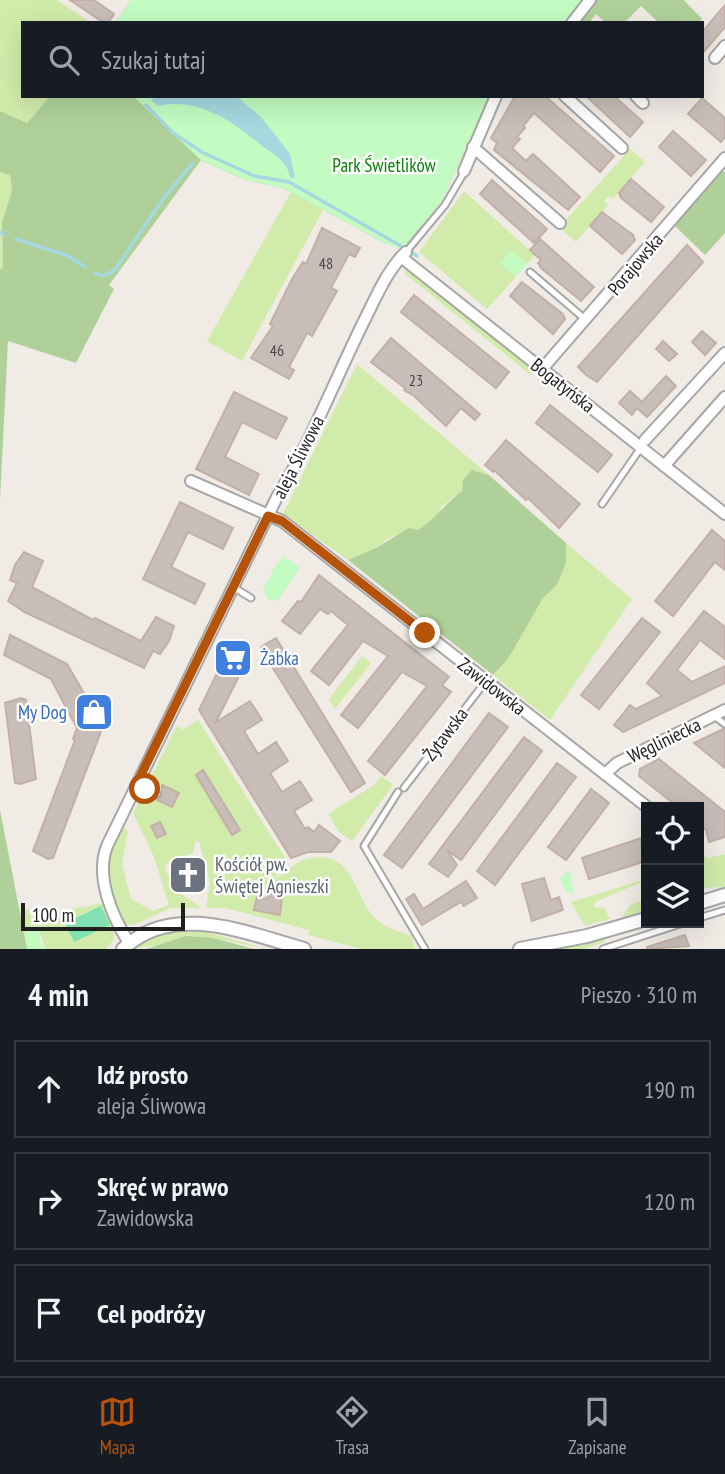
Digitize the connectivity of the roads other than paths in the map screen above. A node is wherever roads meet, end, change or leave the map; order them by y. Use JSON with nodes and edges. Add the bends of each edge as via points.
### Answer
{"nodes":[{"id":1,"x":590,"y":0,"type":"edge"},
{"id":2,"x":574,"y":21,"type":"edge"},
{"id":3,"x":725,"y":47,"type":"edge"},
{"id":4,"x":715,"y":58,"type":"dead end"},
{"id":5,"x":495,"y":98,"type":"edge"},
{"id":6,"x":567,"y":98,"type":"edge"},
{"id":7,"x":473,"y":147,"type":"junction"},
{"id":8,"x":622,"y":148,"type":"dead end"},
{"id":9,"x":725,"y":158,"type":"edge"},
{"id":10,"x":463,"y":174,"type":"joint"},
{"id":11,"x":560,"y":223,"type":"dead end"},
{"id":12,"x":404,"y":255,"type":"junction"},
{"id":13,"x":530,"y":272,"type":"dead end"},
{"id":14,"x":586,"y":320,"type":"junction"},
{"id":15,"x":725,"y":353,"type":"edge"},
{"id":16,"x":543,"y":368,"type":"junction"},
{"id":17,"x":725,"y":397,"type":"edge"},
{"id":18,"x":643,"y":444,"type":"junction"},
{"id":19,"x":664,"y":466,"type":"junction"},
{"id":20,"x":191,"y":481,"type":"dead end"},
{"id":21,"x":602,"y":504,"type":"dead end"},
{"id":22,"x":725,"y":514,"type":"edge"},
{"id":23,"x":268,"y":516,"type":"junction"},
{"id":24,"x":233,"y":587,"type":"junction"},
{"id":25,"x":251,"y":598,"type":"dead end"},
{"id":26,"x":486,"y":681,"type":"junction"},
{"id":27,"x":725,"y":710,"type":"edge"},
{"id":28,"x":713,"y":716,"type":"junction"},
{"id":29,"x":725,"y":724,"type":"edge"},
{"id":30,"x":605,"y":774,"type":"junction"},
{"id":31,"x":136,"y":785,"type":"junction"},
{"id":32,"x":404,"y":788,"type":"dead end"},
{"id":33,"x":398,"y":792,"type":"dead end"},
{"id":34,"x":157,"y":794,"type":"dead end"},
{"id":35,"x":641,"y":802,"type":"edge"},
{"id":36,"x":725,"y":895,"type":"edge"},
{"id":37,"x":704,"y":901,"type":"edge"},
{"id":38,"x":725,"y":910,"type":"edge"},
{"id":39,"x":704,"y":916,"type":"edge"},
{"id":40,"x":641,"y":920,"type":"edge"},
{"id":41,"x":669,"y":928,"type":"edge"},
{"id":42,"x":606,"y":930,"type":"junction"},
{"id":43,"x":126,"y":946,"type":"edge"},
{"id":44,"x":612,"y":948,"type":"edge"},
{"id":45,"x":304,"y":949,"type":"edge"},
{"id":46,"x":425,"y":949,"type":"edge"},
{"id":47,"x":520,"y":949,"type":"edge"},
{"id":48,"x":603,"y":949,"type":"edge"}],
"edges":[{"from":1,"to":2,"type":"street"},
{"from":3,"to":4,"type":"street"},
{"from":5,"to":7,"type":"street","name":"aleja Śliwowa"},
{"from":6,"to":8,"type":"street"},
{"from":7,"to":10,"type":"street","name":"aleja Śliwowa"},
{"from":7,"to":11,"type":"street"},
{"from":9,"to":14,"type":"street","name":"Porajowska"},
{"from":10,"to":12,"type":"lane","name":"aleja Śliwowa","via":[[445,205]]},
{"from":12,"to":16,"type":"street","name":"Bogatyńska"},
{"from":12,"to":23,"type":"street","name":"aleja Śliwowa","via":[[365,319],[305,449]]},
{"from":13,"to":14,"type":"lane"},
{"from":14,"to":16,"type":"street","name":"Porajowska"},
{"from":15,"to":18,"type":"street"},
{"from":16,"to":18,"type":"street","name":"Bogatyńska"},
{"from":17,"to":19,"type":"street"},
{"from":18,"to":19,"type":"street","name":"Bogatyńska"},
{"from":18,"to":21,"type":"lane"},
{"from":19,"to":22,"type":"street","name":"Bogatyńska"},
{"from":20,"to":23,"type":"street","name":"Zawidowska"},
{"from":23,"to":24,"type":"street","name":"aleja Śliwowa"},
{"from":23,"to":26,"type":"street","name":"Zawidowska","via":[[311,543]]},
{"from":24,"to":25,"type":"lane"},
{"from":24,"to":31,"type":"street","name":"aleja Śliwowa"},
{"from":26,"to":30,"type":"street","name":"Zawidowska"},
{"from":26,"to":32,"type":"lane","name":"Żytawska"},
{"from":27,"to":28,"type":"street","name":"Węgliniecka"},
{"from":28,"to":29,"type":"lane"},
{"from":28,"to":30,"type":"street","name":"Węgliniecka","via":[[617,763]]},
{"from":30,"to":35,"type":"street","name":"Zawidowska"},
{"from":31,"to":34,"type":"lane"},
{"from":31,"to":43,"type":"street","name":"aleja Śliwowa","via":[[107,846],[103,866],[104,884]]},
{"from":33,"to":46,"type":"lane","via":[[364,846]]},
{"from":36,"to":37,"type":"street"},
{"from":38,"to":39,"type":"lane"},
{"from":40,"to":42,"type":"street"},
{"from":41,"to":44,"type":"lane"},
{"from":42,"to":44,"type":"lane"},
{"from":42,"to":47,"type":"street"},
{"from":43,"to":45,"type":"street","via":[[156,929],[197,923]]},
{"from":44,"to":48,"type":"lane"}]}
